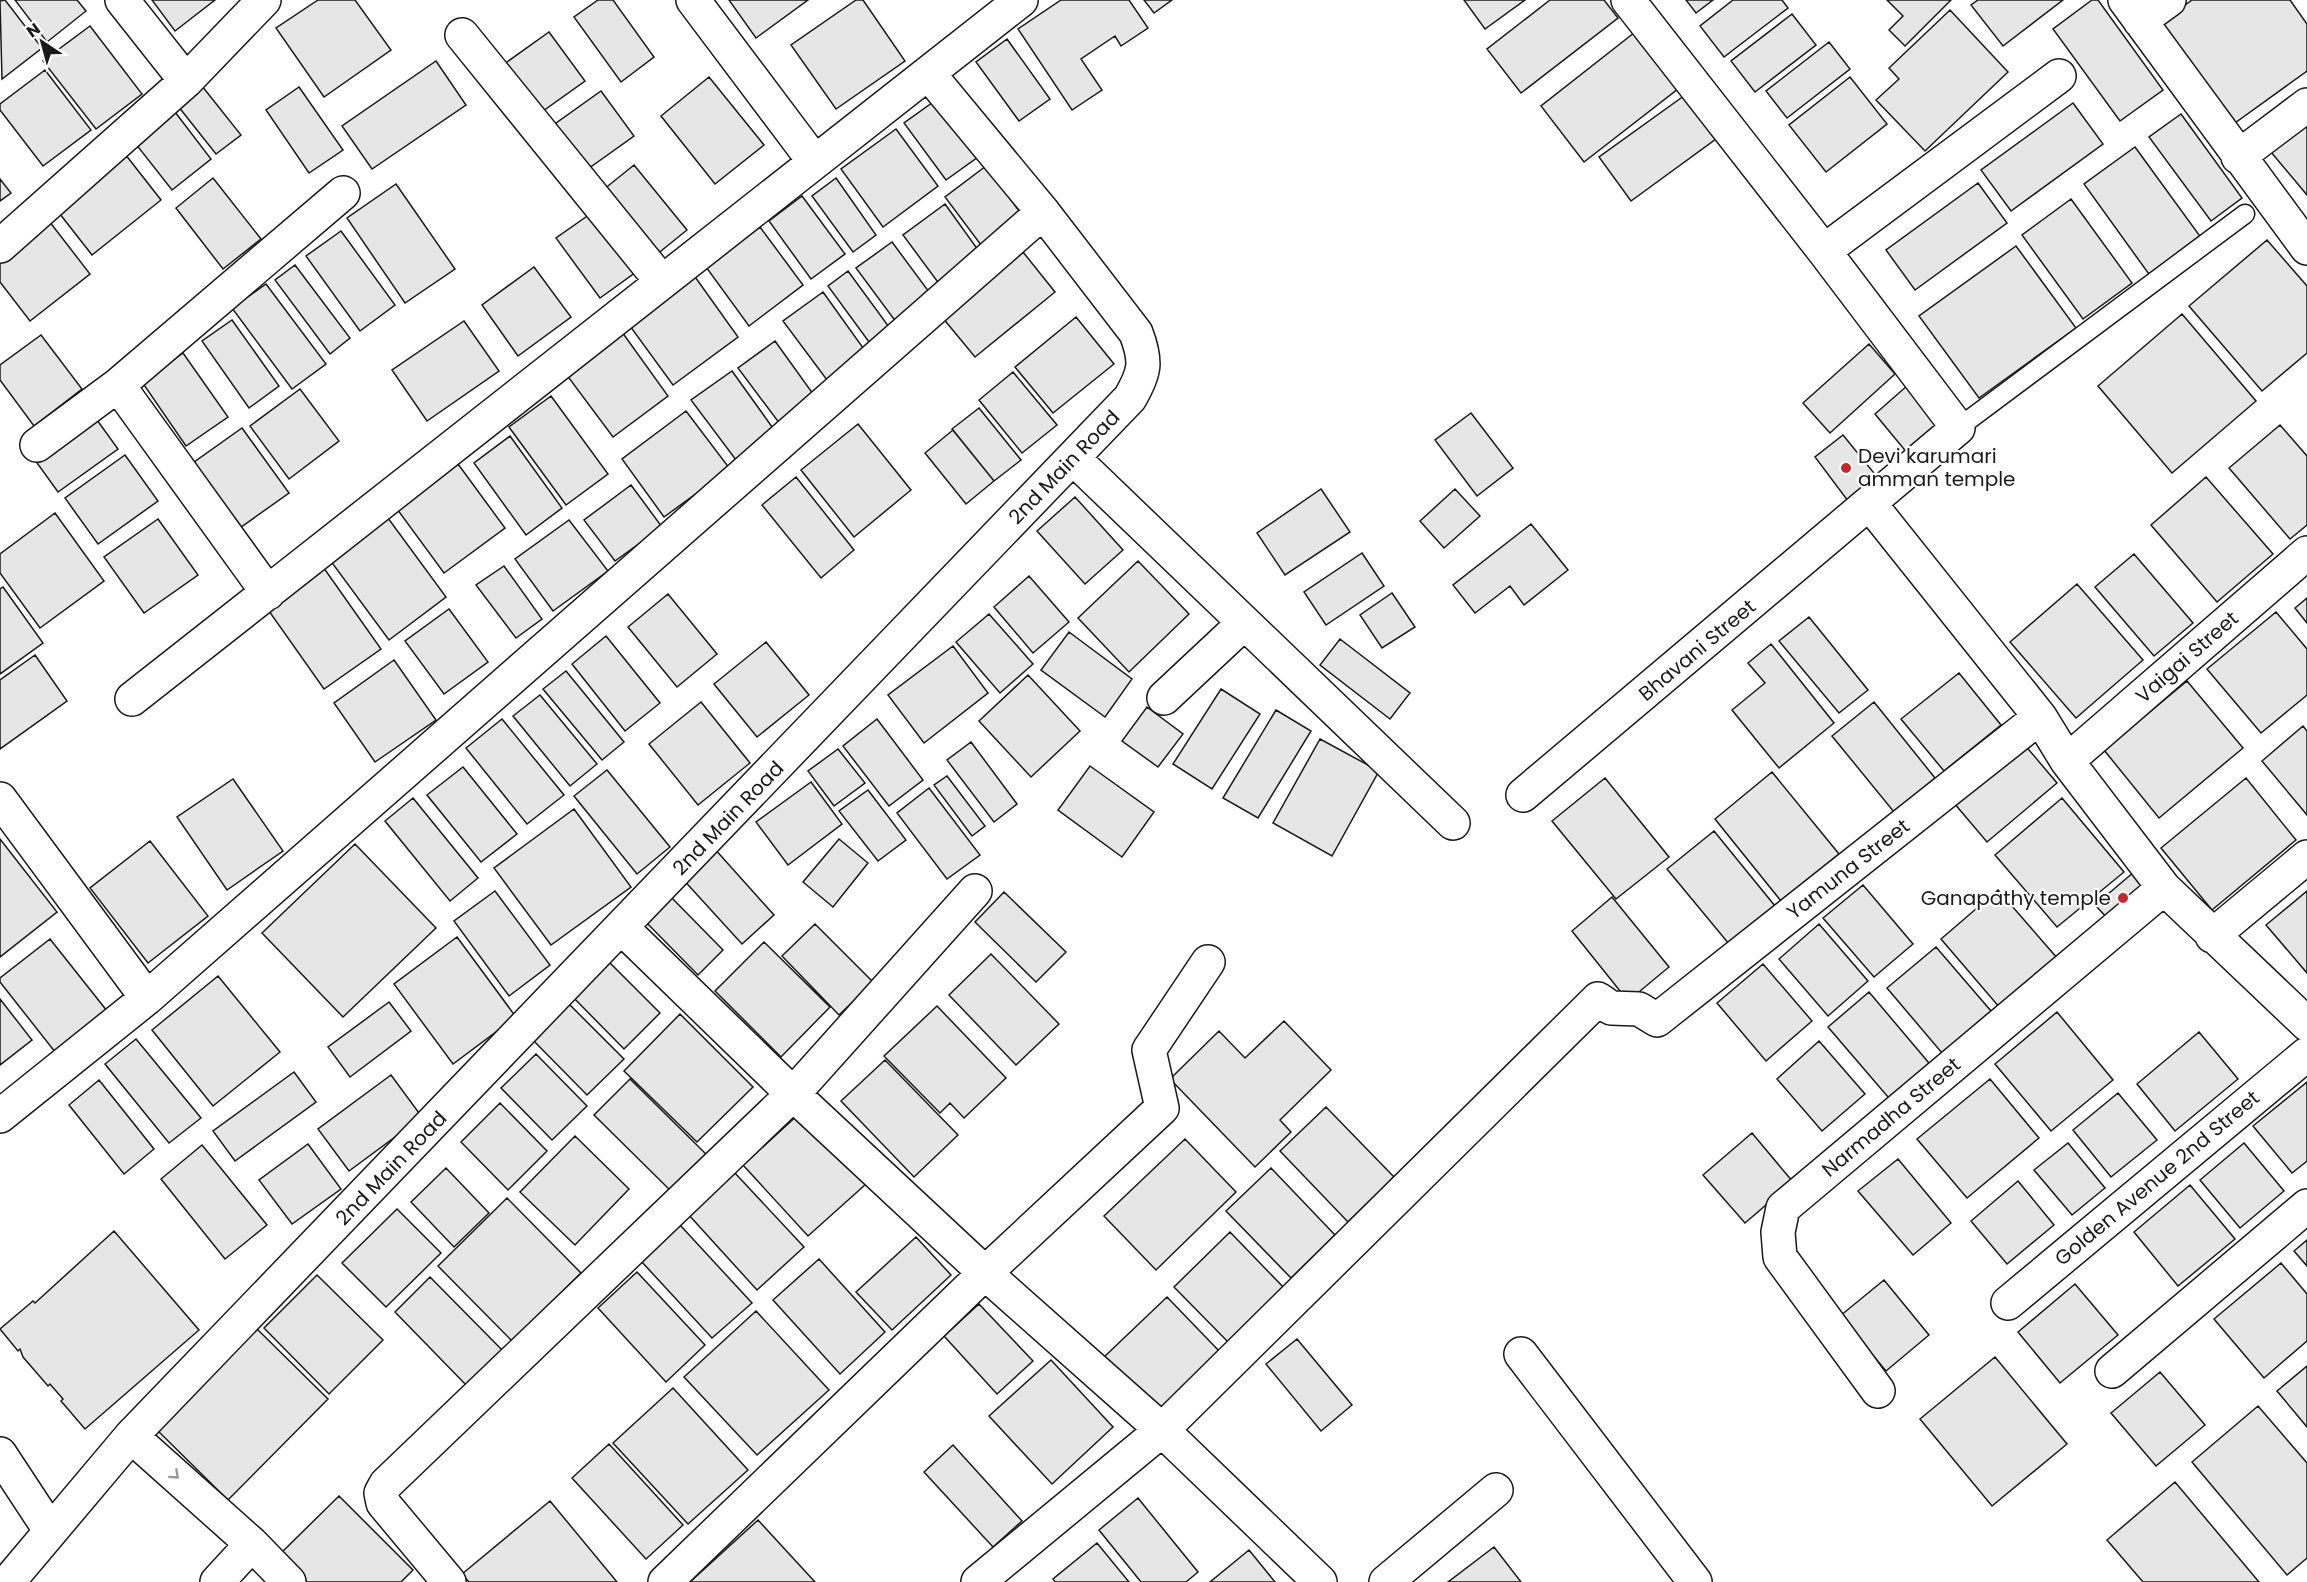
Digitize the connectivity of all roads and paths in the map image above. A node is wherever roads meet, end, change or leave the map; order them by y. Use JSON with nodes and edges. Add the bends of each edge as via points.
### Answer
{"nodes":[{"id":1,"x":122,"y":0,"type":"edge"},
{"id":2,"x":264,"y":0,"type":"edge"},
{"id":3,"x":693,"y":0,"type":"edge"},
{"id":4,"x":1628,"y":0,"type":"edge"},
{"id":5,"x":2169,"y":0,"type":"edge"},
{"id":6,"x":1001,"y":6,"type":"edge"},
{"id":7,"x":2133,"y":10,"type":"edge"},
{"id":8,"x":462,"y":35,"type":"dead end"},
{"id":9,"x":928,"y":73,"type":"junction"},
{"id":10,"x":2060,"y":76,"type":"dead end"},
{"id":11,"x":186,"y":81,"type":"junction"},
{"id":12,"x":2307,"y":105,"type":"edge"},
{"id":13,"x":2238,"y":157,"type":"junction"},
{"id":14,"x":814,"y":161,"type":"junction"},
{"id":15,"x":343,"y":193,"type":"dead end"},
{"id":16,"x":1043,"y":212,"type":"junction"},
{"id":17,"x":2245,"y":214,"type":"dead end"},
{"id":18,"x":0,"y":246,"type":"edge"},
{"id":19,"x":2307,"y":248,"type":"edge"},
{"id":20,"x":1824,"y":251,"type":"junction"},
{"id":21,"x":662,"y":282,"type":"junction"},
{"id":22,"x":118,"y":385,"type":"junction"},
{"id":23,"x":1958,"y":428,"type":"junction"},
{"id":24,"x":37,"y":445,"type":"dead end"},
{"id":25,"x":1073,"y":458,"type":"junction"},
{"id":26,"x":1870,"y":504,"type":"junction"},
{"id":27,"x":2307,"y":553,"type":"edge"},
{"id":28,"x":268,"y":593,"type":"junction"},
{"id":29,"x":1243,"y":624,"type":"junction"},
{"id":30,"x":1164,"y":698,"type":"dead end"},
{"id":31,"x":132,"y":699,"type":"dead end"},
{"id":32,"x":2040,"y":717,"type":"junction"},
{"id":33,"x":2067,"y":761,"type":"junction"},
{"id":34,"x":1523,"y":795,"type":"dead end"},
{"id":35,"x":1,"y":802,"type":"edge"},
{"id":36,"x":1453,"y":823,"type":"dead end"},
{"id":37,"x":2307,"y":857,"type":"edge"},
{"id":38,"x":2164,"y":888,"type":"junction"},
{"id":39,"x":975,"y":891,"type":"dead end"},
{"id":40,"x":622,"y":928,"type":"junction"},
{"id":41,"x":2212,"y":936,"type":"junction"},
{"id":42,"x":1208,"y":962,"type":"dead end"},
{"id":43,"x":147,"y":998,"type":"junction"},
{"id":44,"x":2307,"y":1024,"type":"edge"},
{"id":45,"x":2307,"y":1054,"type":"edge"},
{"id":46,"x":793,"y":1094,"type":"junction"},
{"id":47,"x":0,"y":1116,"type":"edge"},
{"id":48,"x":2307,"y":1206,"type":"edge"},
{"id":49,"x":986,"y":1273,"type":"junction"},
{"id":50,"x":2007,"y":1303,"type":"dead end"},
{"id":51,"x":1521,"y":1354,"type":"dead end"},
{"id":52,"x":2112,"y":1371,"type":"dead end"},
{"id":53,"x":1878,"y":1390,"type":"dead end"},
{"id":54,"x":1162,"y":1430,"type":"junction"},
{"id":55,"x":131,"y":1436,"type":"junction"},
{"id":56,"x":0,"y":1454,"type":"edge"},
{"id":57,"x":1496,"y":1490,"type":"dead end"},
{"id":58,"x":50,"y":1530,"type":"junction"},
{"id":59,"x":252,"y":1544,"type":"junction"},
{"id":60,"x":8,"y":1582,"type":"edge"},
{"id":61,"x":217,"y":1582,"type":"edge"},
{"id":62,"x":289,"y":1582,"type":"edge"},
{"id":63,"x":449,"y":1582,"type":"edge"},
{"id":64,"x":665,"y":1582,"type":"edge"},
{"id":65,"x":978,"y":1582,"type":"edge"},
{"id":66,"x":1320,"y":1582,"type":"edge"},
{"id":67,"x":1386,"y":1582,"type":"edge"},
{"id":68,"x":1695,"y":1582,"type":"edge"}],
"edges":[{"from":1,"to":11,"type":"street"},
{"from":2,"to":11,"type":"street"},
{"from":3,"to":14,"type":"street"},
{"from":4,"to":20,"type":"street"},
{"from":5,"to":7,"type":"street"},
{"from":6,"to":9,"type":"street"},
{"from":7,"to":13,"type":"street"},
{"from":8,"to":21,"type":"street"},
{"from":9,"to":14,"type":"street"},
{"from":9,"to":16,"type":"street","name":"2nd Main Road"},
{"from":10,"to":20,"type":"street"},
{"from":11,"to":18,"type":"street"},
{"from":12,"to":13,"type":"street"},
{"from":13,"to":19,"type":"street"},
{"from":14,"to":21,"type":"street"},
{"from":15,"to":22,"type":"street"},
{"from":16,"to":25,"type":"street","name":"2nd Main Road","via":[[1136,333],[1144,355],[1142,377],[1130,398]]},
{"from":16,"to":43,"type":"street"},
{"from":17,"to":23,"type":"lane"},
{"from":20,"to":23,"type":"street"},
{"from":21,"to":28,"type":"street"},
{"from":22,"to":24,"type":"street"},
{"from":22,"to":28,"type":"street"},
{"from":23,"to":26,"type":"street","name":"Bhavani Street"},
{"from":25,"to":29,"type":"street"},
{"from":25,"to":40,"type":"street","name":"2nd Main Road"},
{"from":26,"to":32,"type":"street"},
{"from":26,"to":34,"type":"street","name":"Bhavani Street"},
{"from":27,"to":33,"type":"street","name":"Vaigai Street"},
{"from":28,"to":31,"type":"street"},
{"from":29,"to":30,"type":"street"},
{"from":29,"to":36,"type":"street"},
{"from":32,"to":33,"type":"street"},
{"from":32,"to":54,"type":"street","name":"Yamuna Street","via":[[1658,1020],[1639,1009],[1611,1008],[1598,999]]},
{"from":33,"to":38,"type":"street"},
{"from":35,"to":43,"type":"street"},
{"from":37,"to":41,"type":"street"},
{"from":38,"to":41,"type":"street"},
{"from":38,"to":53,"type":"street","name":"Narmadha Street","via":[[1783,1208],[1778,1232],[1780,1257]]},
{"from":39,"to":46,"type":"street"},
{"from":40,"to":46,"type":"street"},
{"from":40,"to":55,"type":"street","name":"2nd Main Road"},
{"from":41,"to":44,"type":"street"},
{"from":42,"to":49,"type":"street","via":[[1149,1050],[1162,1108]]},
{"from":43,"to":47,"type":"street"},
{"from":45,"to":50,"type":"street","name":"Golden Avenue 2nd Street"},
{"from":46,"to":49,"type":"street"},
{"from":46,"to":63,"type":"street","via":[[386,1484],[381,1493],[383,1503]]},
{"from":48,"to":52,"type":"street"},
{"from":49,"to":54,"type":"street"},
{"from":49,"to":64,"type":"street"},
{"from":51,"to":68,"type":"street"},
{"from":54,"to":65,"type":"street"},
{"from":54,"to":66,"type":"street"},
{"from":55,"to":58,"type":"street","name":"2nd Main Road"},
{"from":55,"to":59,"type":"street","one_way":true},
{"from":56,"to":58,"type":"street"},
{"from":57,"to":67,"type":"street"},
{"from":58,"to":60,"type":"street","name":"2nd Main Road"},
{"from":59,"to":61,"type":"street"},
{"from":59,"to":62,"type":"street"}]}
